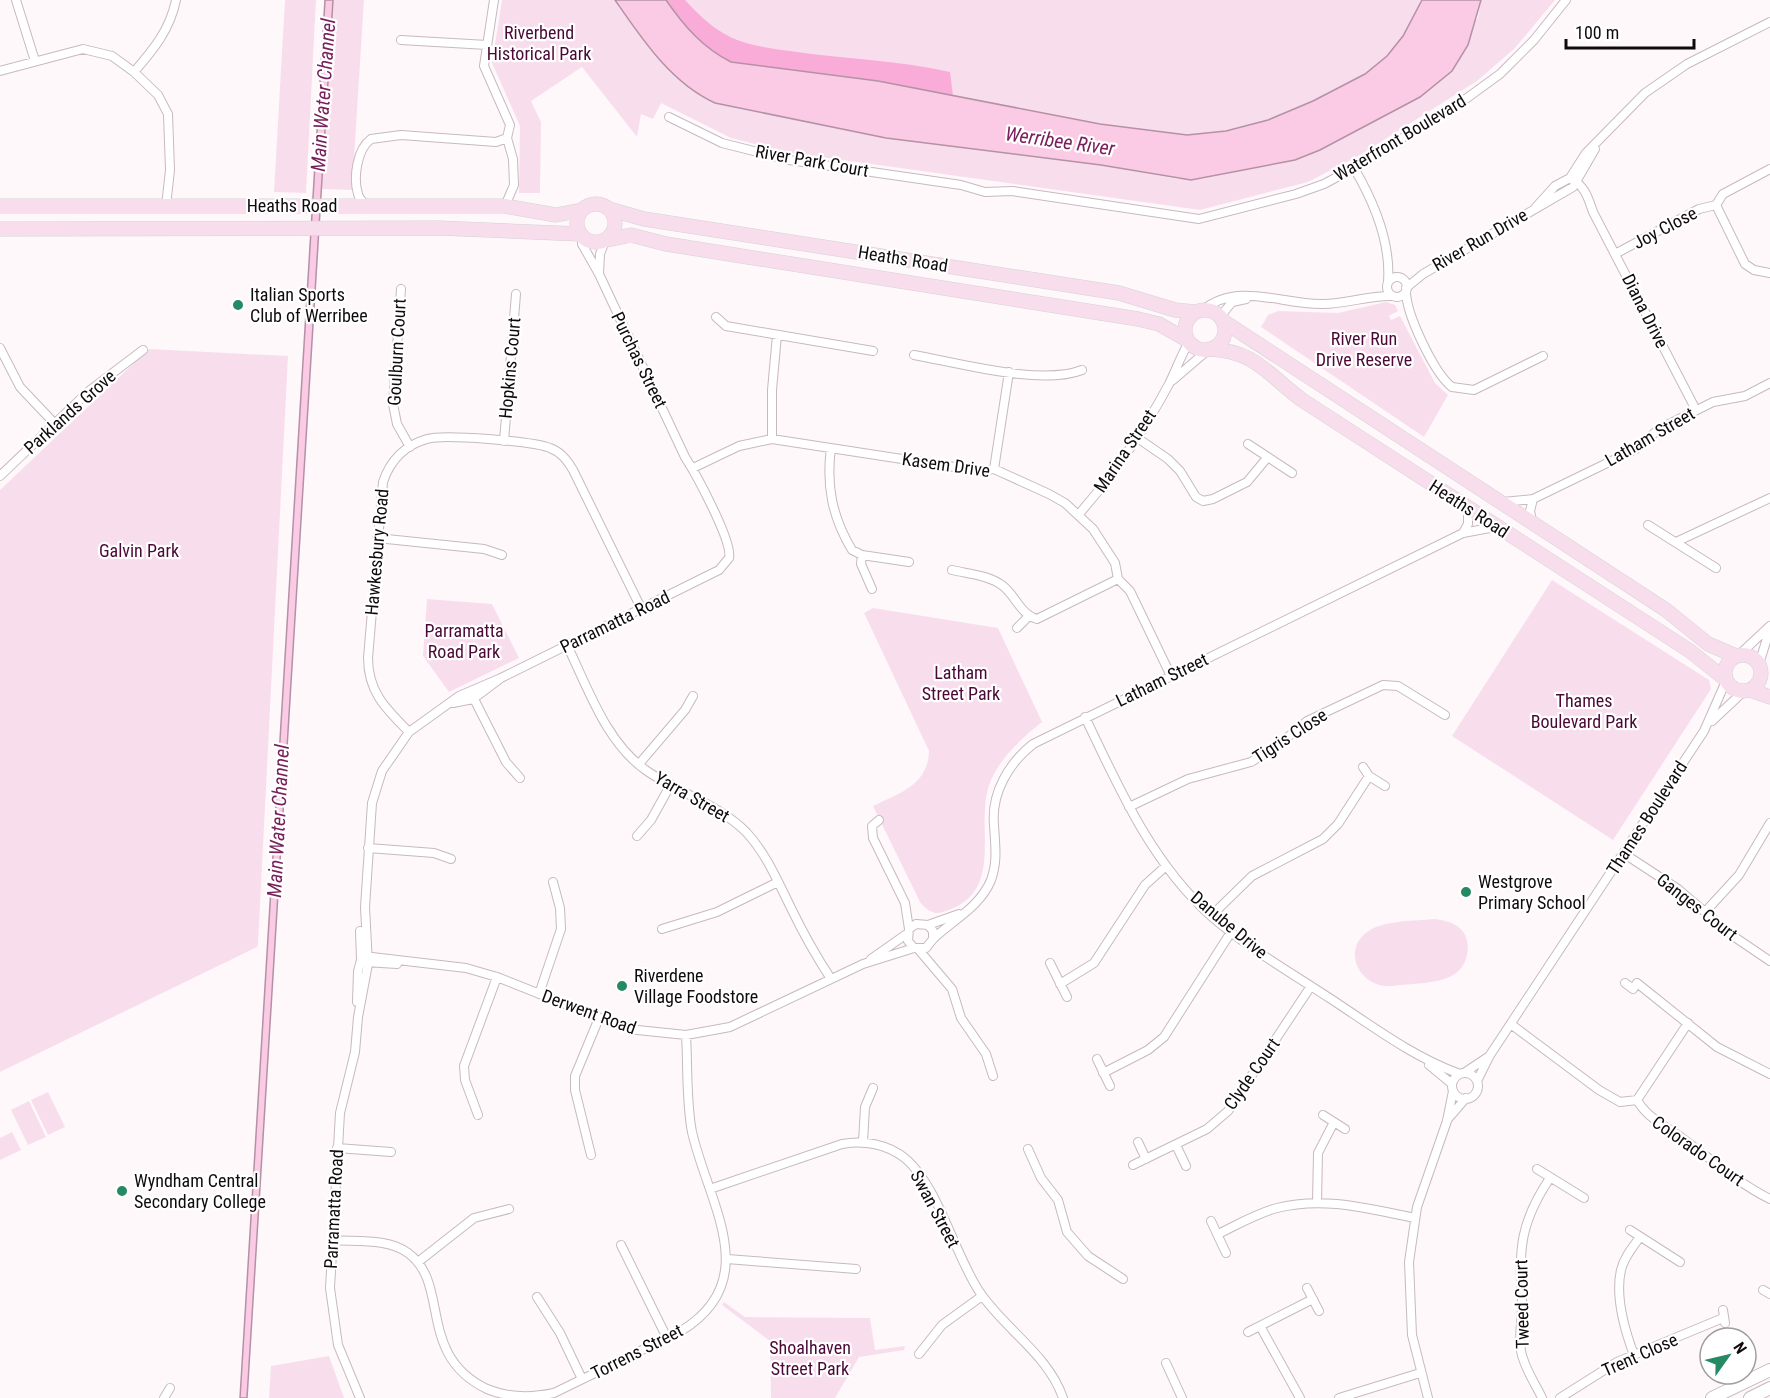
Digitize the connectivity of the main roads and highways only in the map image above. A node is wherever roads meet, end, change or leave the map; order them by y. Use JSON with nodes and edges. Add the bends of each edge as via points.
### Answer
{"nodes":[{"id":1,"x":0,"y":206,"type":"edge"},
{"id":2,"x":169,"y":206,"type":"junction"},
{"id":3,"x":609,"y":209,"type":"junction"},
{"id":4,"x":582,"y":210,"type":"junction"},
{"id":5,"x":0,"y":229,"type":"edge"},
{"id":6,"x":169,"y":229,"type":"junction"},
{"id":7,"x":581,"y":235,"type":"junction"},
{"id":8,"x":606,"y":240,"type":"junction"},
{"id":9,"x":1199,"y":311,"type":"junction"},
{"id":10,"x":1221,"y":319,"type":"junction"},
{"id":11,"x":1188,"y":341,"type":"junction"},
{"id":12,"x":1209,"y":350,"type":"junction"},
{"id":13,"x":1738,"y":655,"type":"junction"},
{"id":14,"x":1759,"y":665,"type":"junction"},
{"id":15,"x":1770,"y":676,"type":"edge"},
{"id":16,"x":1726,"y":680,"type":"junction"},
{"id":17,"x":1747,"y":691,"type":"junction"},
{"id":18,"x":1770,"y":697,"type":"edge"},
{"id":19,"x":1770,"y":1370,"type":"edge"},
{"id":20,"x":1770,"y":1388,"type":"edge"},
{"id":21,"x":1712,"y":1398,"type":"edge"},
{"id":22,"x":1750,"y":1398,"type":"edge"}],
"edges":[{"from":1,"to":2,"type":"main road","name":"Heaths Road"},
{"from":2,"to":4,"type":"main road","name":"Heaths Road","via":[[506,206],[556,215]]},
{"from":2,"to":6,"type":"main road"},
{"from":3,"to":4,"type":"main road","via":[[595,204]]},
{"from":3,"to":8,"type":"main road","via":[[616,224],[614,233]]},
{"from":3,"to":9,"type":"main road","name":"Heaths Road","via":[[644,219],[1119,293],[1175,310]]},
{"from":4,"to":7,"type":"main road","via":[[577,222]]},
{"from":5,"to":6,"type":"main road","name":"Heaths Road"},
{"from":6,"to":7,"type":"main road","name":"Heaths Road","via":[[439,228]]},
{"from":7,"to":8,"type":"main road","via":[[593,243]]},
{"from":8,"to":11,"type":"main road","name":"Heaths Road","via":[[631,235],[666,244],[1138,319],[1159,324]]},
{"from":9,"to":10,"type":"main road","via":[[1212,311]]},
{"from":9,"to":11,"type":"main road","via":[[1185,324]]},
{"from":10,"to":12,"type":"main road","via":[[1225,330],[1222,339]]},
{"from":10,"to":13,"type":"main road","name":"Heaths Road","via":[[1666,610],[1709,645]]},
{"from":11,"to":12,"type":"main road","via":[[1197,349]]},
{"from":12,"to":16,"type":"main road","name":"Heaths Road","via":[[1232,351],[1251,358],[1302,400],[1699,657]]},
{"from":13,"to":14,"type":"main road","via":[[1751,657]]},
{"from":13,"to":16,"type":"main road","via":[[1725,668]]},
{"from":14,"to":15,"type":"main road"},
{"from":14,"to":17,"type":"main road","via":[[1759,682]]},
{"from":16,"to":17,"type":"main road","via":[[1735,689]]},
{"from":17,"to":18,"type":"main road"},
{"from":19,"to":21,"type":"main road"},
{"from":20,"to":22,"type":"main road"}]}
